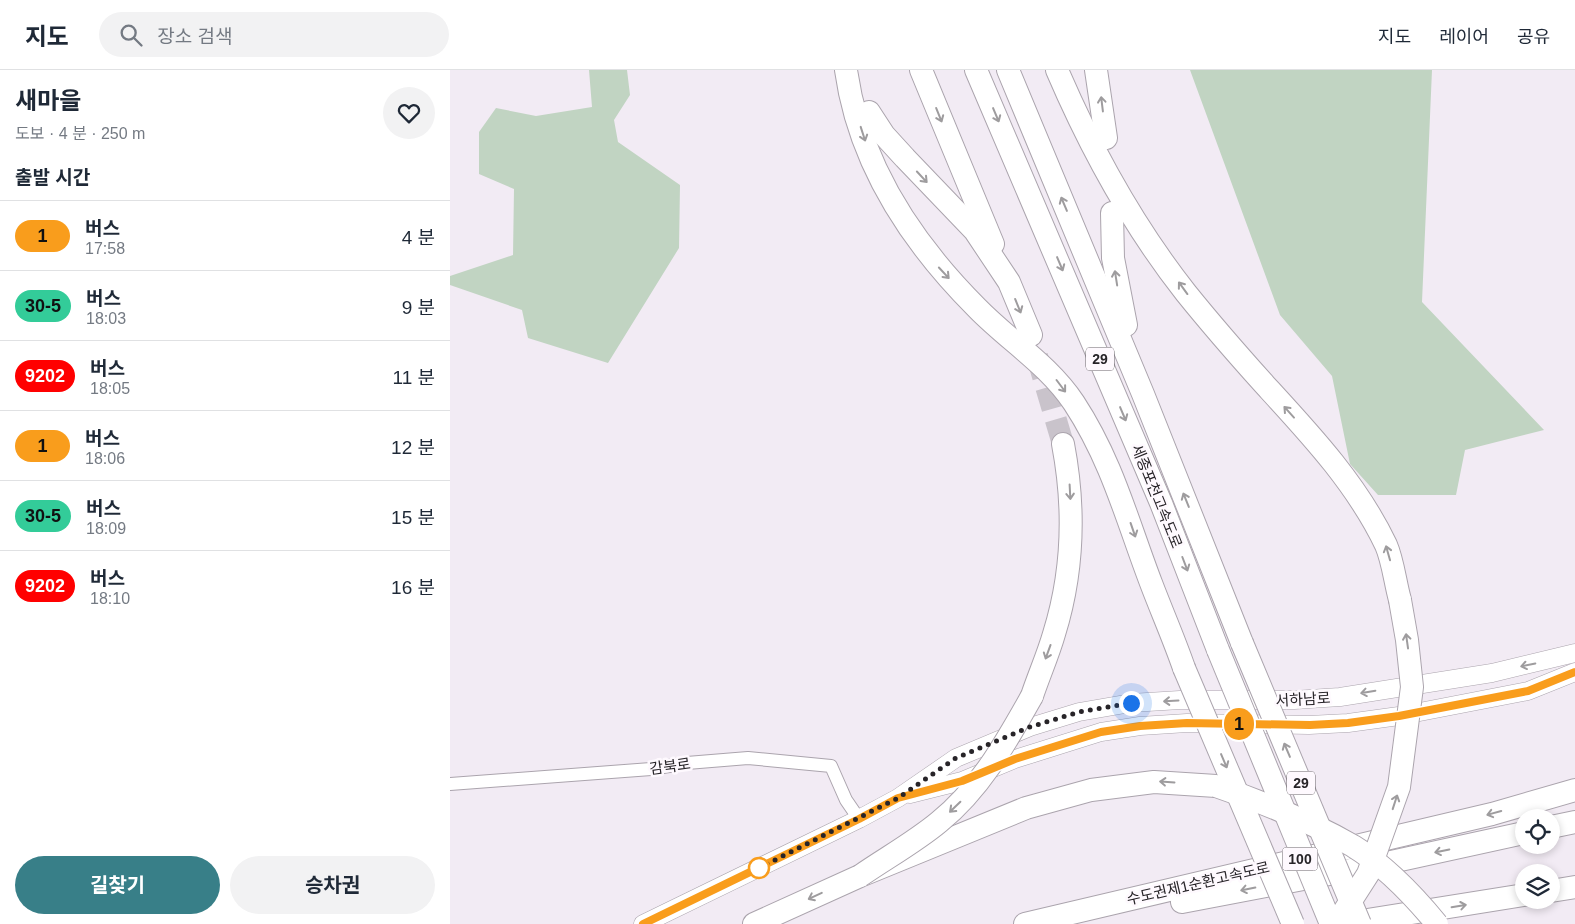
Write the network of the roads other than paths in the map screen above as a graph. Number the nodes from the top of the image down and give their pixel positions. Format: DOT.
graph roads {
  1 [pos="846,70"];
  2 [pos="921,70"];
  3 [pos="976,70"];
  4 [pos="1008,70"];
  5 [pos="1057,70"];
  6 [pos="1062,70"];
  7 [pos="1096,70"];
  8 [pos="1070,99"];
  9 [pos="869,112"];
  10 [pos="1106,138"];
  11 [pos="1112,213"];
  12 [pos="1009,282"];
  13 [pos="1031,336"];
  14 [pos="1143,394"];
  15 [pos="1063,444"];
  16 [pos="1575,653"];
  17 [pos="1575,672"];
  18 [pos="450,784"];
  19 [pos="1575,790"];
  20 [pos="898,798"];
  21 [pos="859,819"];
  22 [pos="1575,822"];
  23 [pos="1560,825"];
  24 [pos="1515,835"];
  25 [pos="860,876"];
  26 [pos="1575,887"];
  27 [pos="1560,890"];
  28 [pos="1515,896"];
  29 [pos="643,924"];
  30 [pos="754,924"];
  31 [pos="1025,924"];
  32 [pos="1063,924"];
  33 [pos="1293,924"];
  34 [pos="1331,924"];
  35 [pos="1336,924"];
  36 [pos="1342,924"];
  37 [pos="1360,924"];
  38 [pos="1438,924"];
  1 -- 33 [label="highway, one-way, bridge"];
  2 -- 12 [label="highway, one-way"];
  3 -- 34 [label="highway, 세종포천고속도로 / 29, one-way, bridge"];
  14 -- 4 [label="highway, 세종포천고속도로 / 29, one-way"];
  5 -- 8 [label="highway"];
  6 -- 8 [label="highway"];
  10 -- 7 [label="highway, one-way"];
  35 -- 8 [label="highway, one-way, bridge"];
  9 -- 12 [label="highway, one-way"];
  14 -- 11 [label="highway, one-way"];
  12 -- 13 [label="highway, one-way"];
  37 -- 14 [label="highway, 세종포천고속도로 / 29, one-way, bridge"];
  15 -- 25 [label="highway, one-way, bridge"];
  16 -- 20 [label="main road, 서하남로, one-way"];
  17 -- 20 [label="main road, 서하남로"];
  18 -- 21 [label="street, 감북로"];
  19 -- 31 [label="highway, 수도권제1순환고속도로 / 100, one-way"];
  20 -- 21 [label="main road, 서하남로"];
  21 -- 29 [label="main road, 서하남로"];
  22 -- 23 [label="highway"];
  24 -- 32 [label="highway, 수도권제1순환고속도로 / 100, one-way"];
  25 -- 30 [label="highway, one-way"];
  38 -- 25 [label="highway, one-way, bridge"];
  26 -- 27 [label="highway"];
  36 -- 28 [label="highway, one-way"];
}
